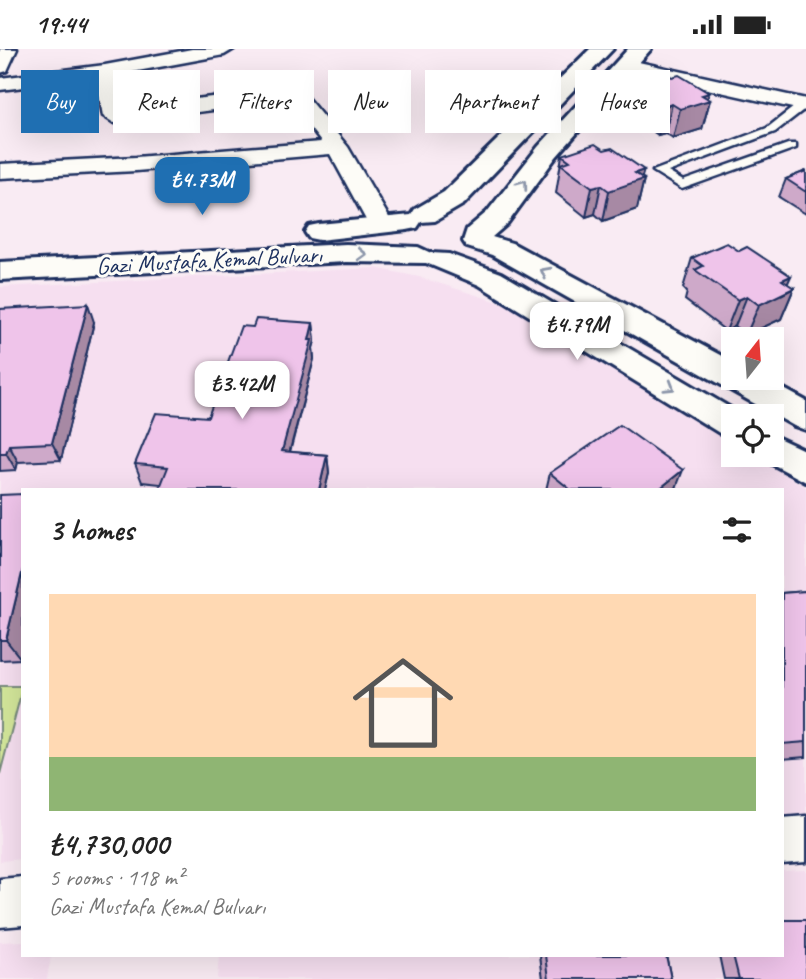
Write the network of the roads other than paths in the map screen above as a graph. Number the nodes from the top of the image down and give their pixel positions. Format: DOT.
graph roads {
  1 [pos="7,49"];
  2 [pos="223,49"];
  3 [pos="602,49"];
  4 [pos="633,57"];
  5 [pos="0,67"];
  6 [pos="105,71"];
  7 [pos="0,84"];
  8 [pos="805,103"];
  9 [pos="771,130"];
  10 [pos="792,146"];
  11 [pos="337,148"];
  12 [pos="806,155"];
  13 [pos="0,171"];
  14 [pos="404,221"];
  15 [pos="477,238"];
  16 [pos="0,252"];
  17 [pos="428,258"];
  18 [pos="0,271"];
  19 [pos="721,369"];
  20 [pos="758,390"];
  21 [pos="806,417"];
  22 [pos="721,418"];
  23 [pos="784,455"];
  24 [pos="806,468"];
  25 [pos="806,839"];
  26 [pos="784,841"];
  27 [pos="21,901"];
  28 [pos="0,903"];
  1 -- 5 [label="street"];
  2 -- 6 [label="street"];
  3 -- 14 [label="main road, Gazi Mustafa Kemal Bulvarı"];
  4 -- 8 [label="street"];
  15 -- 4 [label="main road, one-way"];
  6 -- 7 [label="street"];
  6 -- 11 [label="street"];
  8 -- 9 [label="lane"];
  9 -- 10 [label="lane"];
  9 -- 10 [label="lane"];
  10 -- 12 [label="lane"];
  11 -- 13 [label="street"];
  11 -- 14 [label="street"];
  14 -- 15 [label="main road"];
  14 -- 16 [label="main road, Gazi Mustafa Kemal Bulvarı"];
  14 -- 17 [label="main road"];
  15 -- 17 [label="main road"];
  19 -- 15 [label="main road, one-way"];
  18 -- 17 [label="main road, Gazi Mustafa Kemal Bulvarı, one-way"];
  17 -- 22 [label="main road, one-way"];
  20 -- 21 [label="main road"];
  23 -- 24 [label="main road"];
  25 -- 26 [label="street"];
  27 -- 28 [label="street"];
}
